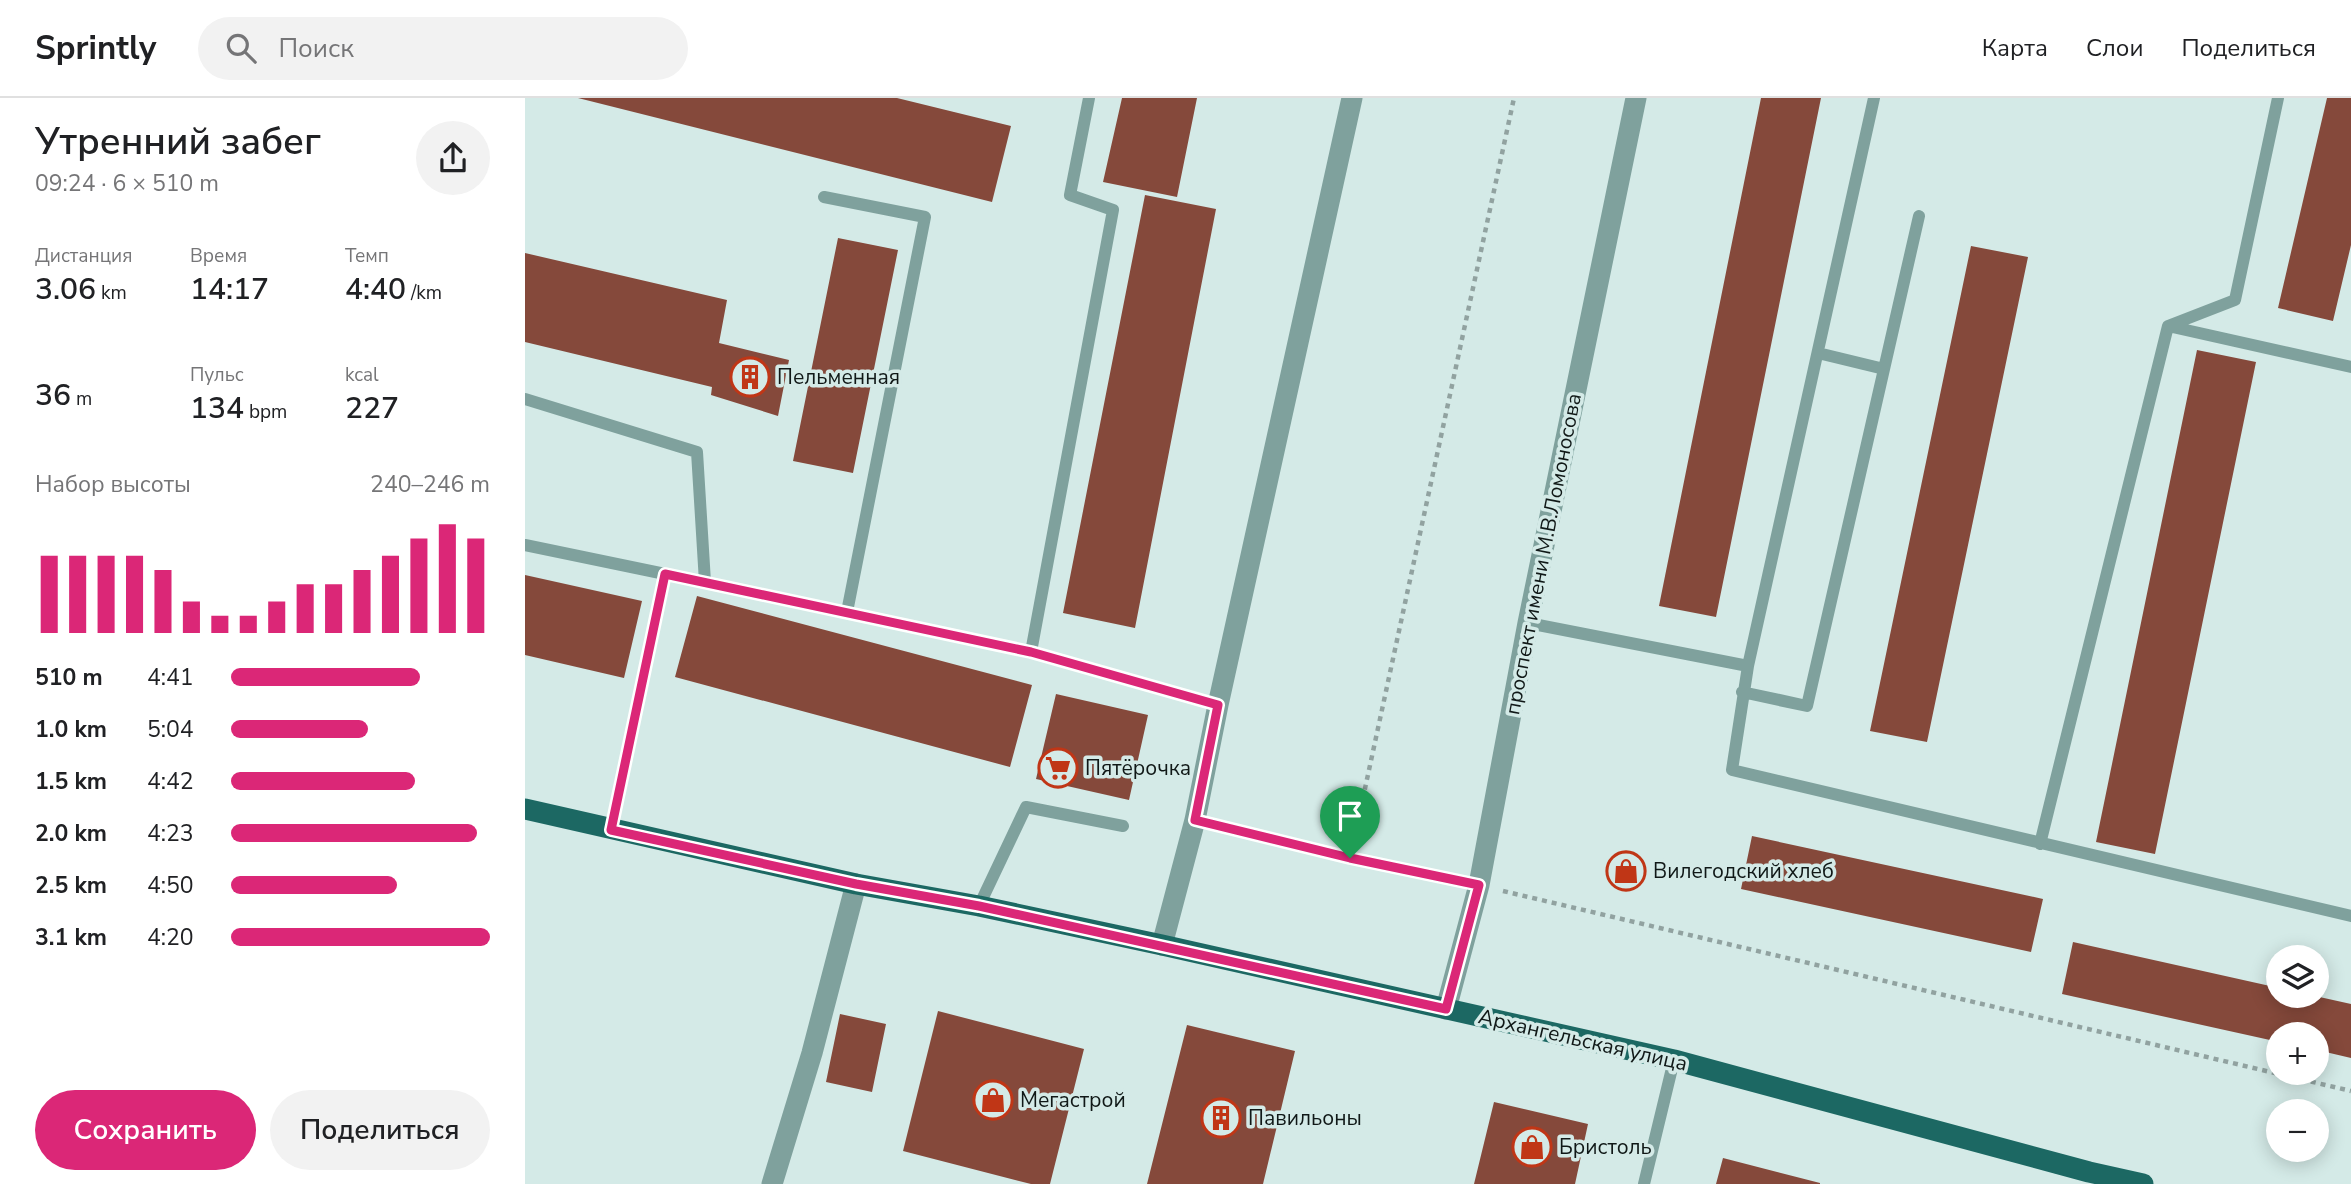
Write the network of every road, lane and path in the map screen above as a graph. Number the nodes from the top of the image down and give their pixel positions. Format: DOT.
graph roads {
  1 [pos="1089,98"];
  2 [pos="1352,98"];
  3 [pos="1514,98"];
  4 [pos="1636,98"];
  5 [pos="1874,98"];
  6 [pos="2279,98"];
  7 [pos="824,197"];
  8 [pos="1919,216"];
  9 [pos="2168,326"];
  10 [pos="1818,354"];
  11 [pos="2351,367"];
  12 [pos="1884,369"];
  13 [pos="525,399"];
  14 [pos="525,545"];
  15 [pos="665,574"];
  16 [pos="705,582"];
  17 [pos="846,612"];
  18 [pos="1528,623"];
  19 [pos="1031,652"];
  20 [pos="1748,666"];
  21 [pos="1742,692"];
  22 [pos="1218,705"];
  23 [pos="525,809"];
  24 [pos="1195,820"];
  25 [pos="1123,827"];
  26 [pos="611,830"];
  27 [pos="2041,844"];
  28 [pos="1350,858"];
  29 [pos="856,884"];
  30 [pos="1479,885"];
  31 [pos="979,906"];
  32 [pos="2351,916"];
  33 [pos="1162,945"];
  34 [pos="1446,1009"];
  35 [pos="1674,1060"];
  36 [pos="2351,1091"];
  37 [pos="2088,1178"];
  38 [pos="772,1184"];
  39 [pos="1644,1184"];
  40 [pos="2143,1184"];
  1 -- 19 [label="lane"];
  2 -- 22 [label="street"];
  3 -- 28 [label="path"];
  4 -- 18 [label="street, проспект имени М.В.Ломоносова"];
  5 -- 10 [label="lane"];
  6 -- 9 [label="lane"];
  7 -- 17 [label="lane"];
  8 -- 12 [label="lane"];
  9 -- 11 [label="lane"];
  9 -- 27 [label="lane"];
  10 -- 12 [label="lane"];
  10 -- 20 [label="lane"];
  12 -- 21 [label="lane"];
  13 -- 16 [label="lane"];
  14 -- 15 [label="lane"];
  15 -- 16 [label="lane"];
  15 -- 26 [label="lane"];
  16 -- 17 [label="lane"];
  17 -- 19 [label="lane"];
  18 -- 20 [label="lane"];
  18 -- 30 [label="street, проспект имени М.В.Ломоносова"];
  19 -- 22 [label="lane"];
  20 -- 21 [label="lane"];
  21 -- 27 [label="lane"];
  22 -- 24 [label="street"];
  23 -- 26 [label="main road, Архангельская улица"];
  24 -- 28 [label="path"];
  24 -- 33 [label="street"];
  25 -- 31 [label="lane"];
  26 -- 29 [label="main road, Архангельская улица"];
  27 -- 32 [label="lane"];
  28 -- 30 [label="path"];
  29 -- 31 [label="main road, Архангельская улица"];
  29 -- 38 [label="street"];
  30 -- 34 [label="street, проспект имени М.В.Ломоносова"];
  30 -- 36 [label="path"];
  31 -- 33 [label="main road, Архангельская улица"];
  33 -- 34 [label="main road, Архангельская улица"];
  34 -- 35 [label="main road, Архангельская улица"];
  35 -- 37 [label="main road, Архангельская улица"];
  35 -- 39 [label="lane"];
  37 -- 40 [label="main road, Архангельская улица"];
}
